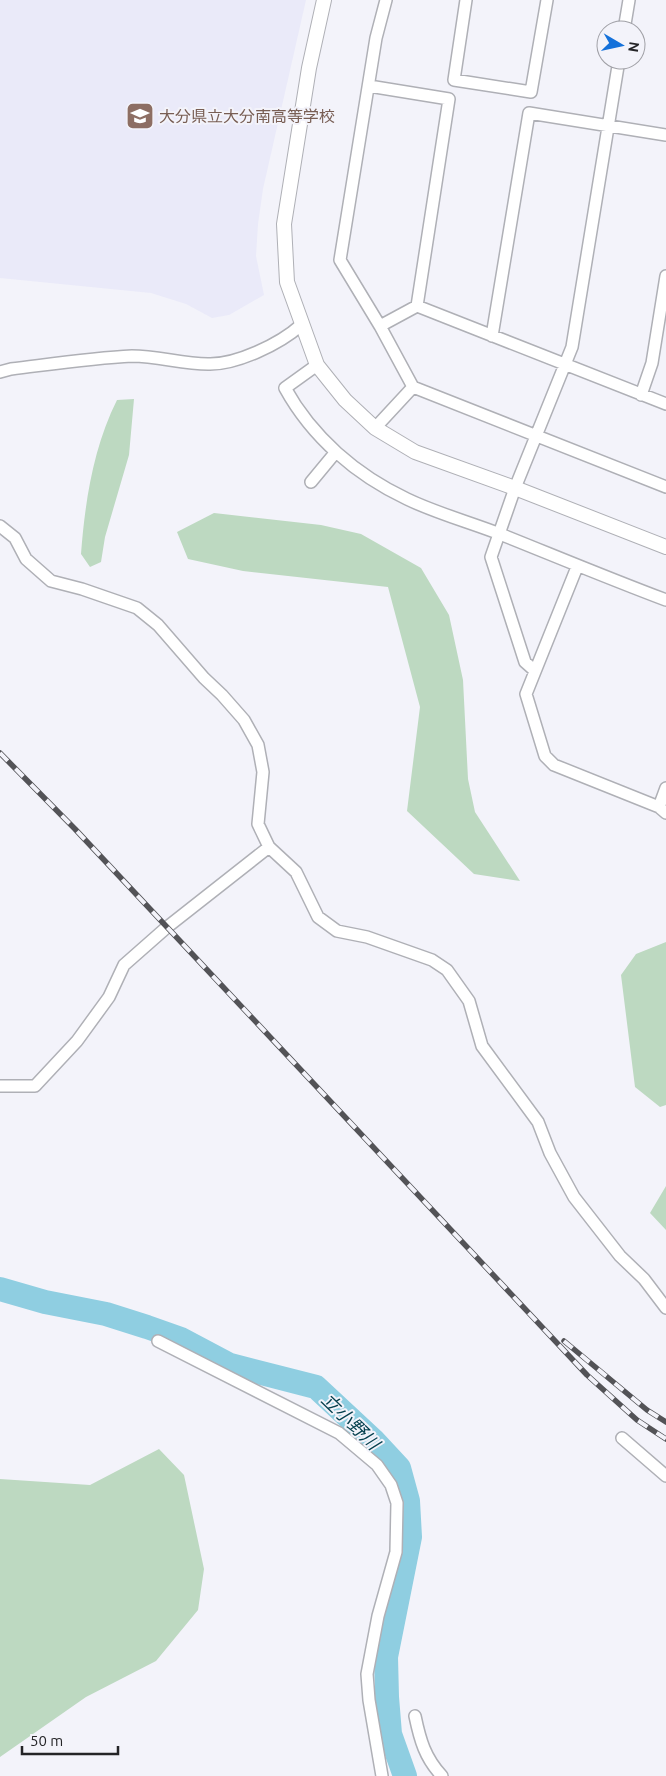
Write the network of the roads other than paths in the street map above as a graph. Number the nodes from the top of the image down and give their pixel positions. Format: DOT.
graph roads {
  1 [pos="324,0"];
  2 [pos="386,0"];
  3 [pos="466,0"];
  4 [pos="547,0"];
  5 [pos="629,0"];
  6 [pos="626,20"];
  7 [pos="617,70"];
  8 [pos="369,86"];
  9 [pos="609,126"];
  10 [pos="666,135"];
  11 [pos="666,276"];
  12 [pos="416,306"];
  13 [pos="301,325"];
  14 [pos="380,326"];
  15 [pos="492,336"];
  16 [pos="316,365"];
  17 [pos="566,366"];
  18 [pos="0,372"];
  19 [pos="413,387"];
  20 [pos="641,395"];
  21 [pos="666,404"];
  22 [pos="376,428"];
  23 [pos="537,437"];
  24 [pos="335,453"];
  25 [pos="311,482"];
  26 [pos="666,487"];
  27 [pos="515,488"];
  28 [pos="0,526"];
  29 [pos="500,534"];
  30 [pos="666,547"];
  31 [pos="577,567"];
  32 [pos="666,600"];
  33 [pos="534,670"];
  34 [pos="666,788"];
  35 [pos="663,810"];
  36 [pos="269,847"];
  37 [pos="0,1086"];
  38 [pos="666,1308"];
  39 [pos="158,1341"];
  40 [pos="622,1438"];
  41 [pos="666,1476"];
  42 [pos="415,1716"];
  43 [pos="382,1776"];
  44 [pos="442,1776"];
  1 -- 13 [label="street"];
  2 -- 8 [label="street"];
  3 -- 4 [label="street"];
  5 -- 6 [label="street"];
  7 -- 9 [label="street"];
  8 -- 12 [label="street"];
  8 -- 14 [label="street"];
  9 -- 10 [label="street"];
  9 -- 15 [label="street"];
  9 -- 17 [label="street"];
  11 -- 20 [label="street"];
  12 -- 14 [label="street"];
  12 -- 15 [label="street"];
  13 -- 16 [label="street"];
  13 -- 18 [label="street"];
  14 -- 19 [label="street"];
  15 -- 17 [label="street"];
  16 -- 22 [label="street"];
  16 -- 24 [label="street"];
  17 -- 20 [label="street"];
  17 -- 23 [label="street"];
  19 -- 22 [label="street"];
  19 -- 23 [label="street"];
  20 -- 21 [label="street"];
  22 -- 27 [label="street"];
  23 -- 26 [label="street"];
  23 -- 27 [label="street"];
  24 -- 25 [label="street"];
  24 -- 29 [label="street"];
  27 -- 29 [label="street"];
  27 -- 30 [label="street"];
  28 -- 36 [label="street"];
  29 -- 31 [label="street"];
  29 -- 33 [label="street"];
  31 -- 32 [label="street"];
  31 -- 33 [label="street"];
  33 -- 35 [label="street"];
  34 -- 35 [label="street"];
  36 -- 37 [label="street"];
  36 -- 38 [label="street"];
  39 -- 43 [label="street"];
  40 -- 41 [label="street"];
  42 -- 44 [label="street"];
}
